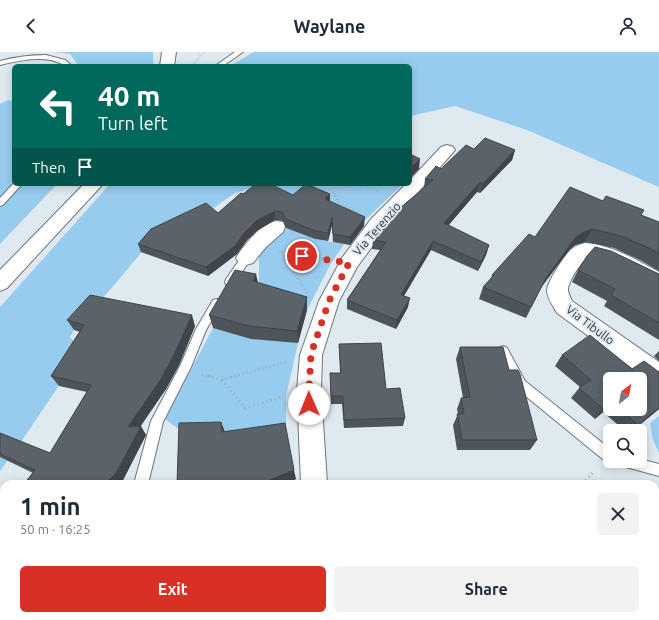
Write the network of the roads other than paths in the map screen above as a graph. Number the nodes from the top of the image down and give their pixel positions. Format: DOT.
graph roads {
  1 [pos="169,52"];
  2 [pos="240,52"];
  3 [pos="0,62"];
  4 [pos="66,64"];
  5 [pos="167,64"];
  6 [pos="221,64"];
  7 [pos="447,150"];
  8 [pos="16,186"];
  9 [pos="92,186"];
  10 [pos="0,203"];
  11 [pos="276,227"];
  12 [pos="246,258"];
  13 [pos="659,281"];
  14 [pos="0,283"];
  15 [pos="504,351"];
  16 [pos="659,375"];
  17 [pos="603,451"];
  18 [pos="647,467"];
  19 [pos="659,470"];
  20 [pos="142,480"];
  21 [pos="314,480"];
  1 -- 5 [label="street"];
  2 -- 6 [label="lane"];
  3 -- 4 [label="lane"];
  7 -- 21 [label="street, Via Terenzio"];
  8 -- 10 [label="lane"];
  9 -- 14 [label="street"];
  11 -- 12 [label="street"];
  12 -- 20 [label="lane"];
  13 -- 16 [label="street, Via Tibullo"];
  15 -- 17 [label="lane"];
  18 -- 19 [label="lane"];
}
